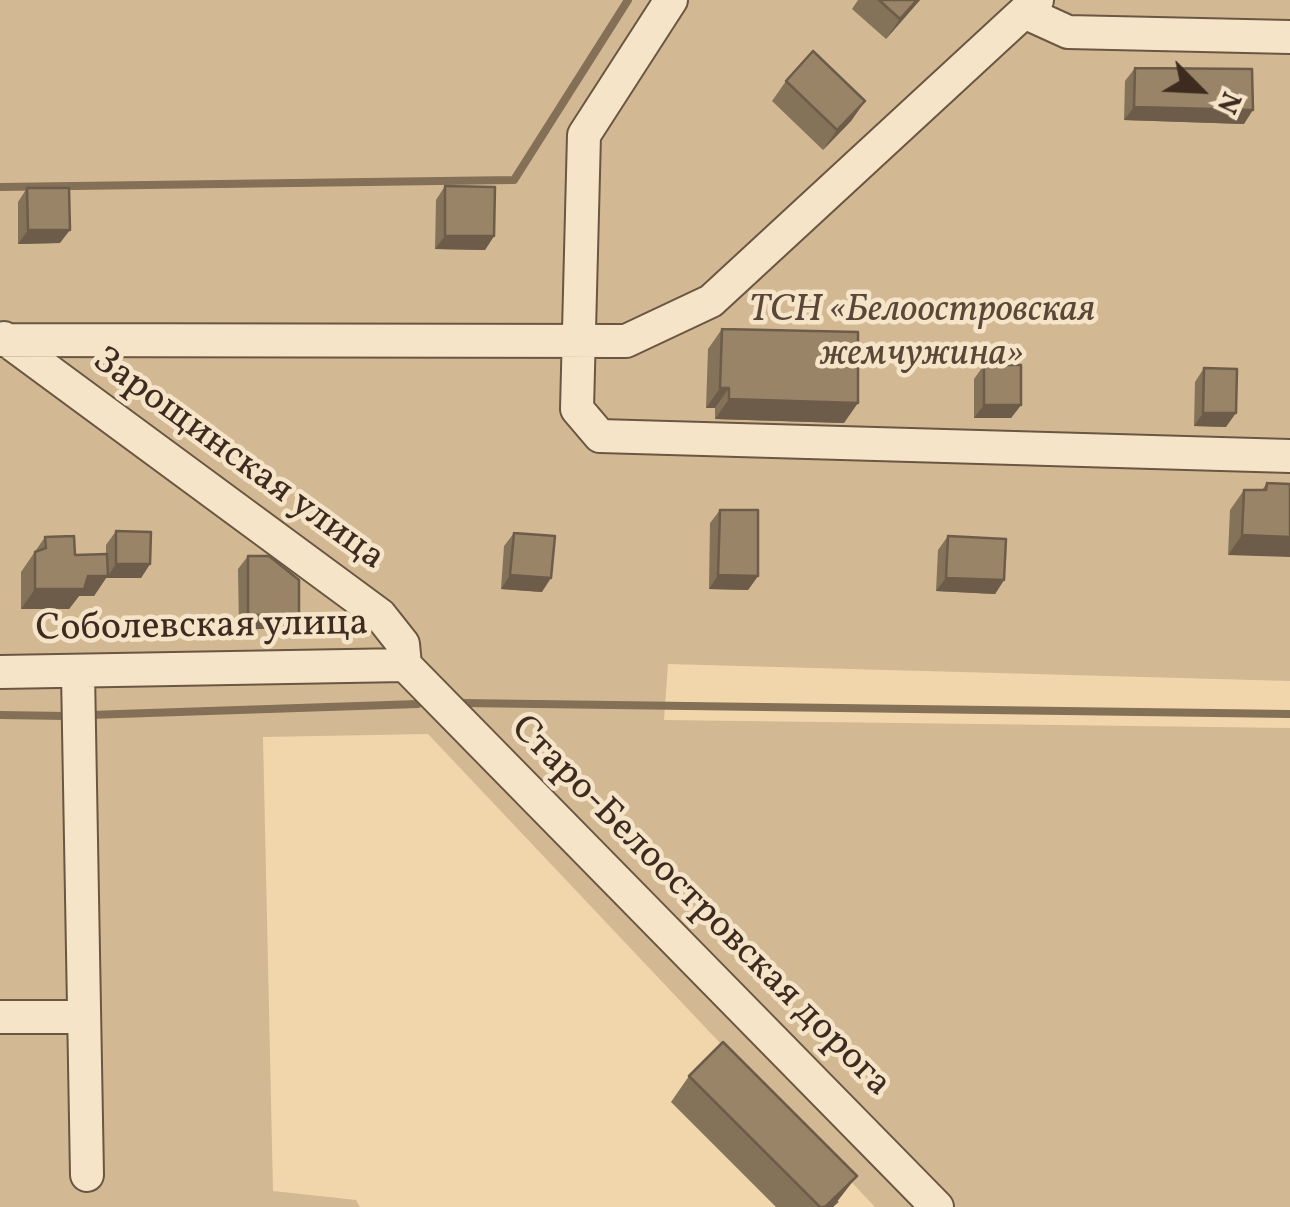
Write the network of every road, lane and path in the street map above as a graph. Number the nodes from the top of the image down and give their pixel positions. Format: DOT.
graph roads {
  1 [pos="671,0"];
  2 [pos="1030,6"];
  3 [pos="1290,37"];
  4 [pos="2,339"];
  5 [pos="577,344"];
  6 [pos="1290,456"];
  7 [pos="405,665"];
  8 [pos="0,672"];
  9 [pos="78,672"];
  10 [pos="0,1017"];
  11 [pos="84,1017"];
  12 [pos="87,1175"];
  13 [pos="938,1207"];
  1 -- 5 [label="street"];
  2 -- 3 [label="street"];
  2 -- 5 [label="street"];
  4 -- 5 [label="street"];
  4 -- 7 [label="street, Зарощинская улица"];
  5 -- 6 [label="street"];
  7 -- 9 [label="street, Соболевская улица"];
  7 -- 13 [label="street, Старо-Белоостровская дорога"];
  8 -- 9 [label="street, Соболевская улица"];
  9 -- 11 [label="street"];
  10 -- 11 [label="street"];
  11 -- 12 [label="street"];
}
